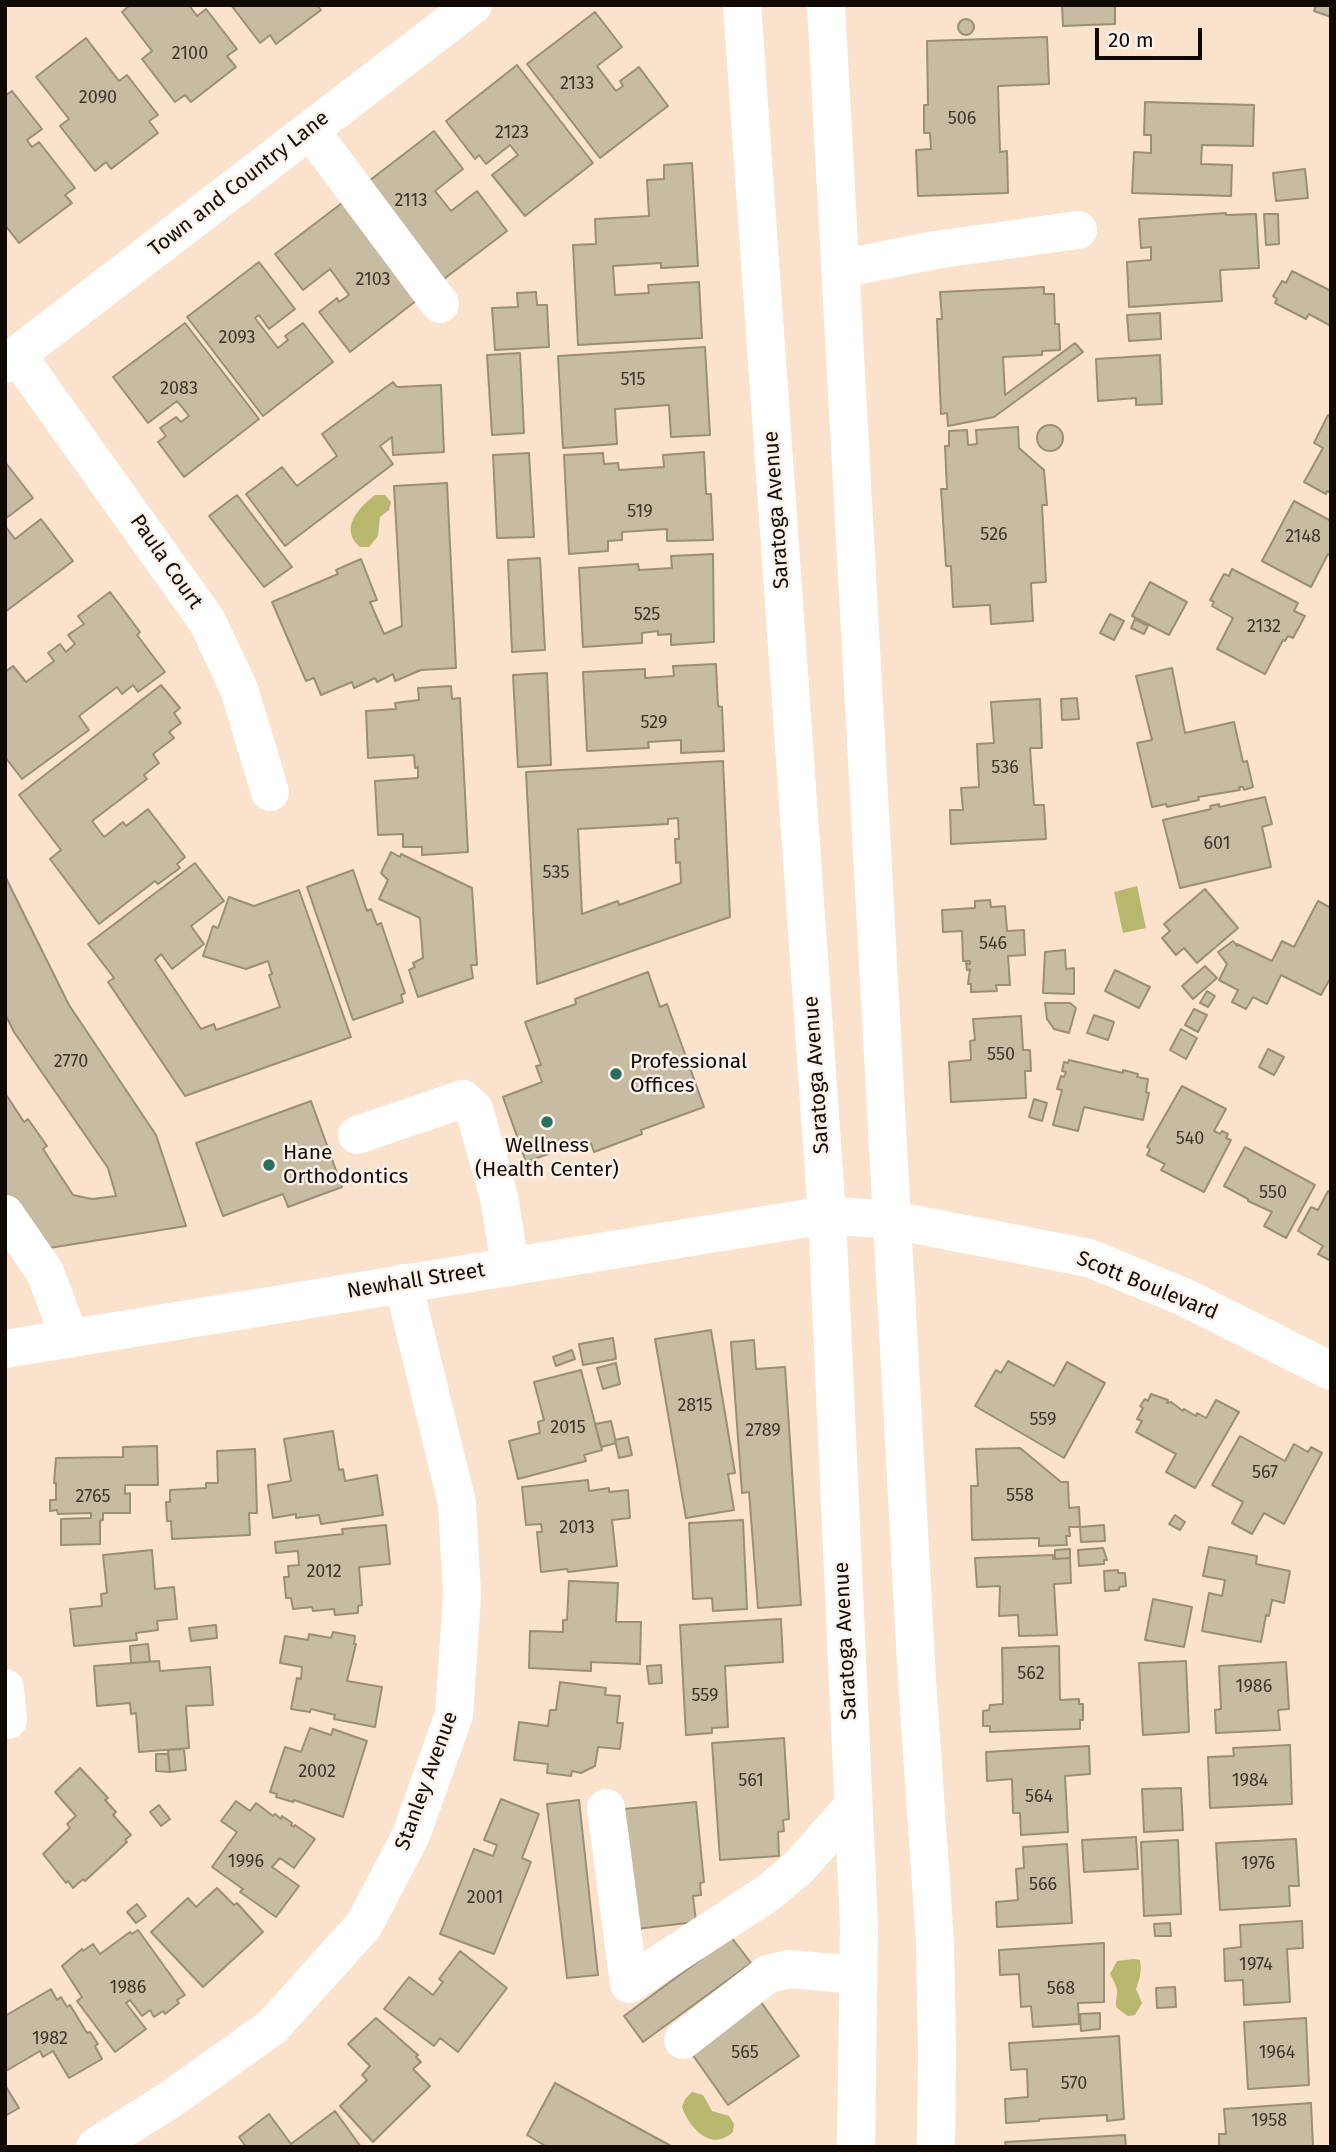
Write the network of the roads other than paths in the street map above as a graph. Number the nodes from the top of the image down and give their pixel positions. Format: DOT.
graph roads {
  1 [pos="473,5"];
  2 [pos="742,5"];
  3 [pos="826,5"];
  4 [pos="310,130"];
  5 [pos="1078,230"];
  6 [pos="840,269"];
  7 [pos="440,304"];
  8 [pos="11,359"];
  9 [pos="271,792"];
  10 [pos="357,1135"];
  11 [pos="5,1214"];
  12 [pos="827,1215"];
  13 [pos="892,1220"];
  14 [pos="510,1266"];
  15 [pos="403,1283"];
  16 [pos="70,1339"];
  17 [pos="5,1349"];
  18 [pos="1331,1371"];
  19 [pos="853,1805"];
  20 [pos="606,1808"];
  21 [pos="858,1975"];
  22 [pos="683,2040"];
  23 [pos="95,2147"];
  24 [pos="856,2147"];
  25 [pos="936,2147"];
  1 -- 4 [label="main road, Town and Country Lane"];
  2 -- 12 [label="main road, Saratoga Avenue"];
  3 -- 6 [label="main road"];
  4 -- 7 [label="main road"];
  4 -- 8 [label="main road, Town and Country Lane"];
  5 -- 6 [label="main road"];
  6 -- 13 [label="main road"];
  8 -- 9 [label="main road, Paula Court"];
  10 -- 14 [label="main road"];
  11 -- 16 [label="main road"];
  12 -- 13 [label="main road, Scott Boulevard"];
  12 -- 14 [label="main road, Newhall Street"];
  12 -- 19 [label="main road, Saratoga Avenue"];
  13 -- 18 [label="main road, Scott Boulevard"];
  13 -- 25 [label="main road"];
  14 -- 15 [label="main road, Newhall Street"];
  15 -- 16 [label="main road, Newhall Street"];
  15 -- 23 [label="main road, Stanley Avenue"];
  16 -- 17 [label="main road, Newhall Street"];
  19 -- 20 [label="main road"];
  19 -- 21 [label="main road, Saratoga Avenue"];
  21 -- 22 [label="main road"];
  21 -- 24 [label="main road, Saratoga Avenue"];
}
